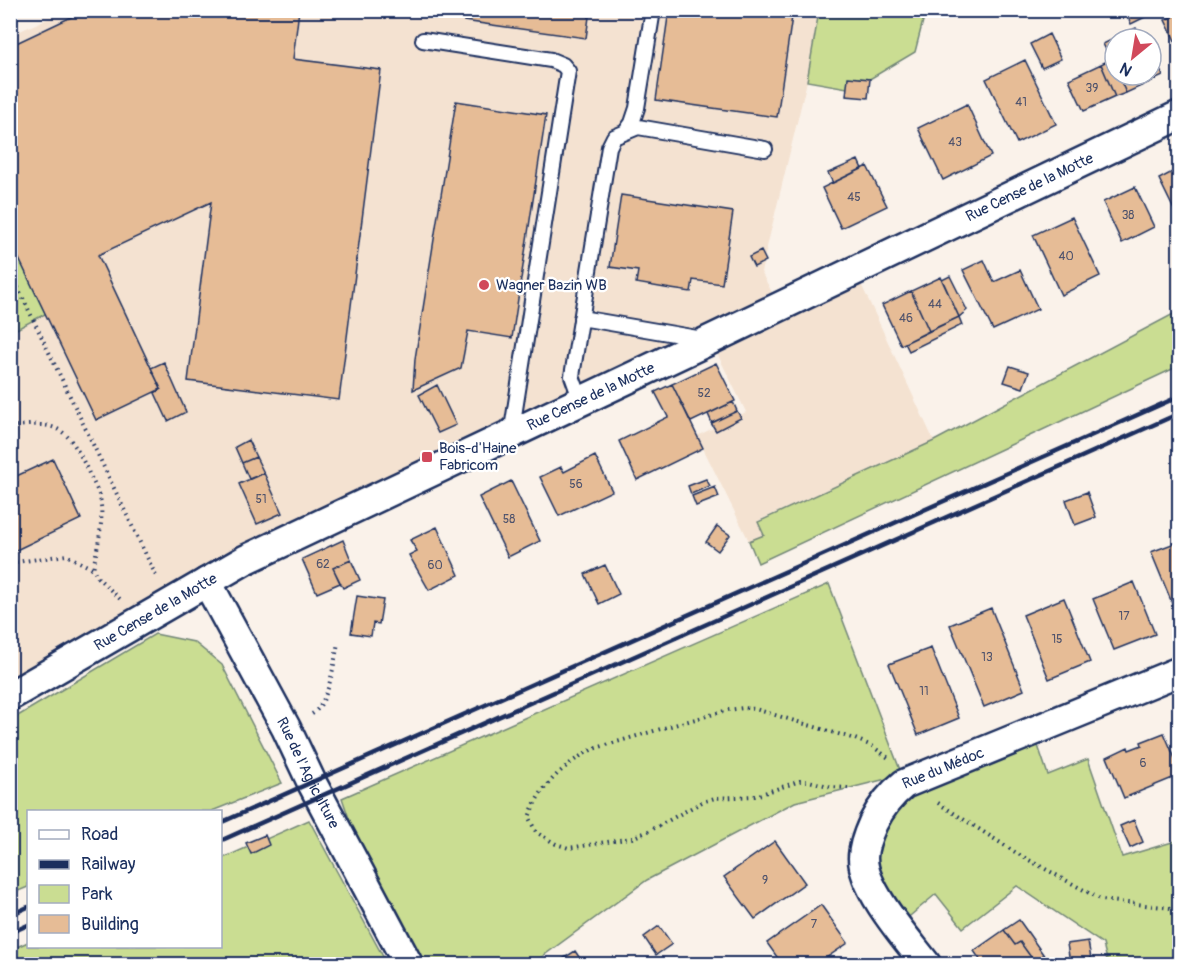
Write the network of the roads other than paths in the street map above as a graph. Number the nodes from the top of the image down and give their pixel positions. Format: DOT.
graph roads {
  1 [pos="653,10"];
  2 [pos="423,40"];
  3 [pos="1179,115"];
  4 [pos="627,130"];
  5 [pos="765,149"];
  6 [pos="581,318"];
  7 [pos="711,340"];
  8 [pos="581,401"];
  9 [pos="511,435"];
  10 [pos="207,582"];
  11 [pos="1179,671"];
  12 [pos="10,696"];
  13 [pos="408,964"];
  14 [pos="926,964"];
  1 -- 4 [label="lane"];
  2 -- 9 [label="lane"];
  3 -- 7 [label="street, Rue Cense de la Motte"];
  4 -- 5 [label="lane"];
  4 -- 6 [label="lane"];
  6 -- 7 [label="lane"];
  6 -- 8 [label="lane"];
  7 -- 8 [label="street, Rue Cense de la Motte"];
  8 -- 9 [label="street, Rue Cense de la Motte"];
  9 -- 10 [label="street, Rue Cense de la Motte"];
  10 -- 12 [label="street, Rue Cense de la Motte"];
  10 -- 13 [label="street, Rue de l'Agriculture"];
  11 -- 14 [label="street, Rue du Médoc"];
}
